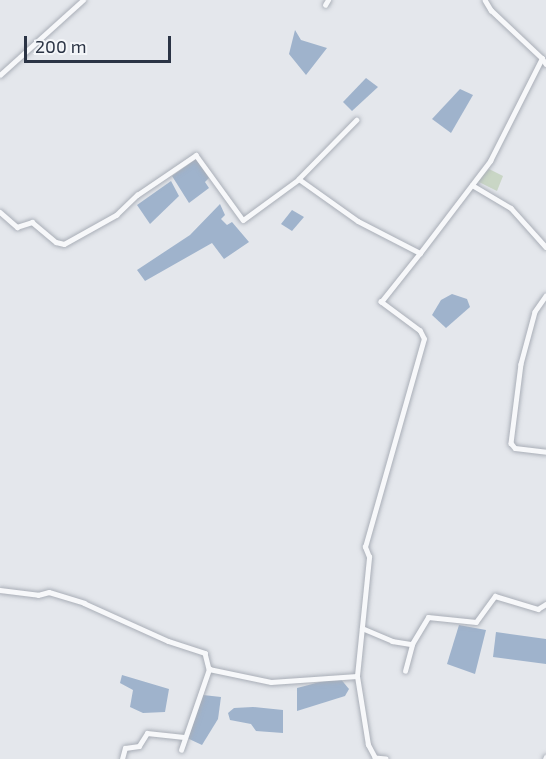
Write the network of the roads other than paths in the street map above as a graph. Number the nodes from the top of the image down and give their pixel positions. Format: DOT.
graph roads {
  1 [pos="83,0"];
  2 [pos="485,0"];
  3 [pos="542,58"];
  4 [pos="546,64"];
  5 [pos="0,75"];
  6 [pos="357,120"];
  7 [pos="298,179"];
  8 [pos="471,185"];
  9 [pos="0,212"];
  10 [pos="546,247"];
  11 [pos="420,253"];
  12 [pos="546,296"];
  13 [pos="546,452"];
  14 [pos="0,590"];
  15 [pos="546,604"];
  16 [pos="362,628"];
  17 [pos="412,644"];
  18 [pos="209,669"];
  19 [pos="405,671"];
  20 [pos="357,676"];
  21 [pos="184,737"];
  22 [pos="181,750"];
  23 [pos="375,758"];
  24 [pos="122,759"];
  25 [pos="386,759"];
  1 -- 5 [label="street"];
  2 -- 3 [label="street"];
  3 -- 4 [label="street"];
  3 -- 8 [label="street"];
  6 -- 7 [label="street"];
  7 -- 9 [label="street"];
  7 -- 11 [label="street"];
  8 -- 10 [label="street"];
  8 -- 11 [label="street"];
  11 -- 16 [label="street"];
  12 -- 13 [label="street"];
  14 -- 18 [label="street"];
  15 -- 17 [label="street"];
  16 -- 17 [label="street"];
  16 -- 20 [label="street"];
  17 -- 19 [label="street"];
  18 -- 20 [label="street"];
  18 -- 21 [label="street"];
  20 -- 23 [label="street"];
  21 -- 22 [label="street"];
  21 -- 24 [label="street"];
  23 -- 25 [label="street"];
}
